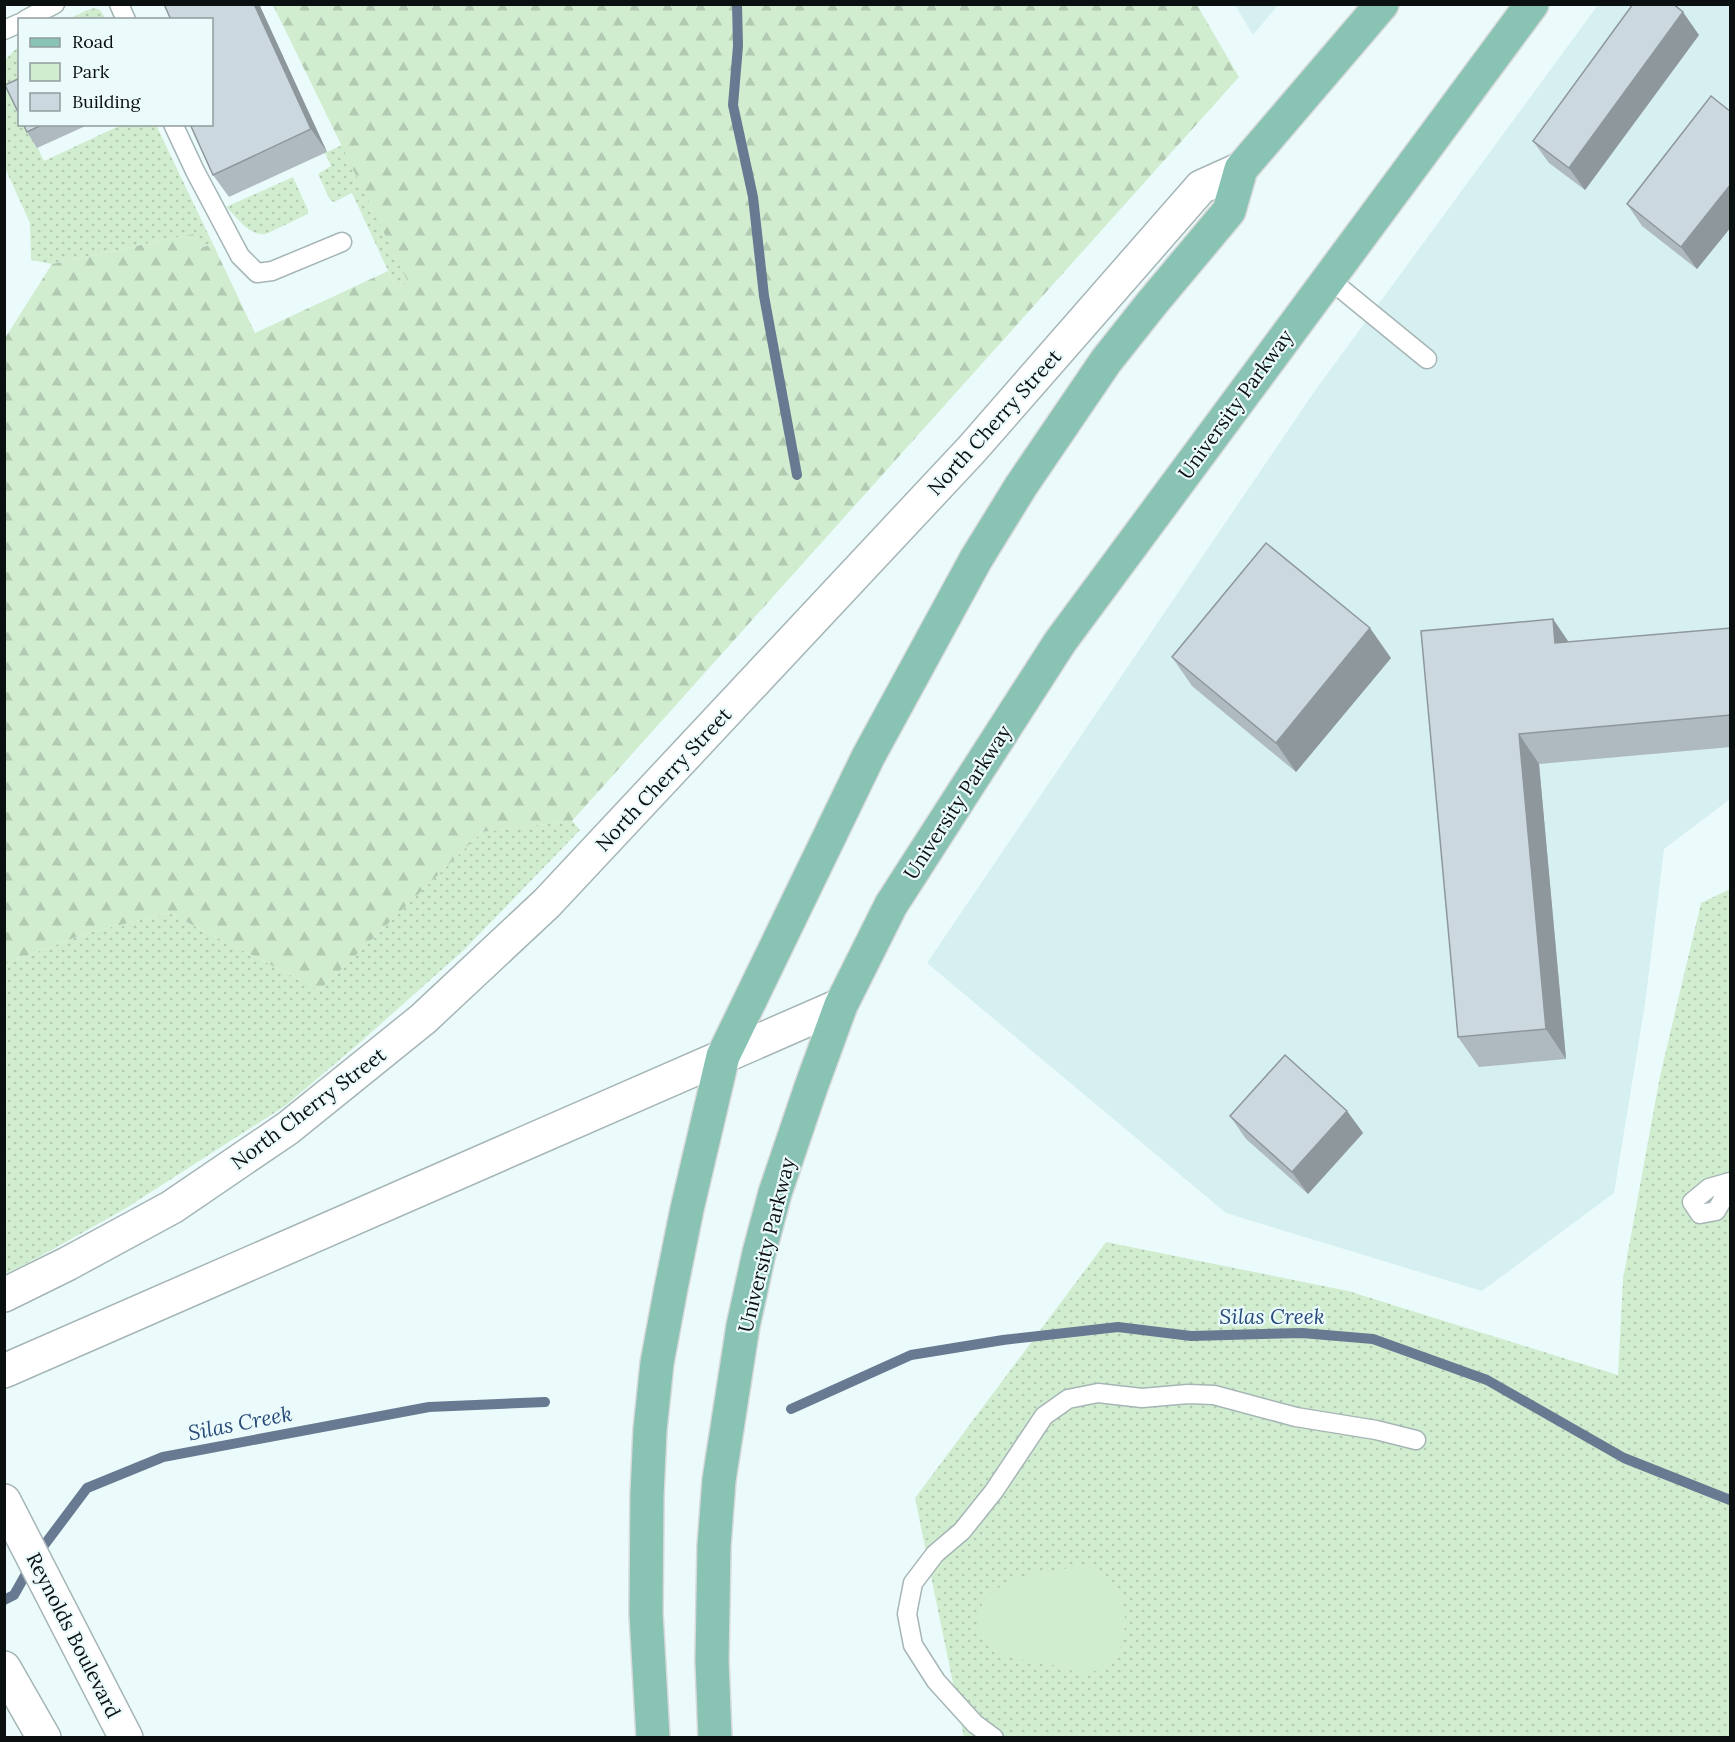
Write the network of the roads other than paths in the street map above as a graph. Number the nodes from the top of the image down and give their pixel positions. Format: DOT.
graph roads {
  1 [pos="55,4"];
  2 [pos="119,4"];
  3 [pos="1382,4"];
  4 [pos="1532,4"];
  5 [pos="30,18"];
  6 [pos="125,18"];
  7 [pos="18,23"];
  8 [pos="4,30"];
  9 [pos="174,126"];
  10 [pos="1241,169"];
  11 [pos="342,242"];
  12 [pos="1328,278"];
  13 [pos="1427,359"];
  14 [pos="841,1005"];
  15 [pos="723,1056"];
  16 [pos="4,1295"];
  17 [pos="4,1371"];
  18 [pos="1416,1440"];
  19 [pos="4,1501"];
  20 [pos="4,1668"];
  21 [pos="45,1737"];
  22 [pos="126,1737"];
  23 [pos="653,1737"];
  24 [pos="715,1737"];
  25 [pos="994,1737"];
  1 -- 5 [label="lane"];
  2 -- 6 [label="lane"];
  3 -- 10 [label="main road"];
  4 -- 12 [label="main road, University Parkway"];
  7 -- 8 [label="lane"];
  9 -- 11 [label="lane"];
  10 -- 15 [label="main road"];
  10 -- 16 [label="main road, North Cherry Street"];
  12 -- 13 [label="lane"];
  12 -- 14 [label="main road, University Parkway"];
  14 -- 15 [label="main road"];
  14 -- 24 [label="main road, University Parkway"];
  15 -- 17 [label="main road"];
  15 -- 23 [label="main road"];
  18 -- 25 [label="lane"];
  19 -- 22 [label="main road, Reynolds Boulevard"];
  20 -- 21 [label="main road"];
}
